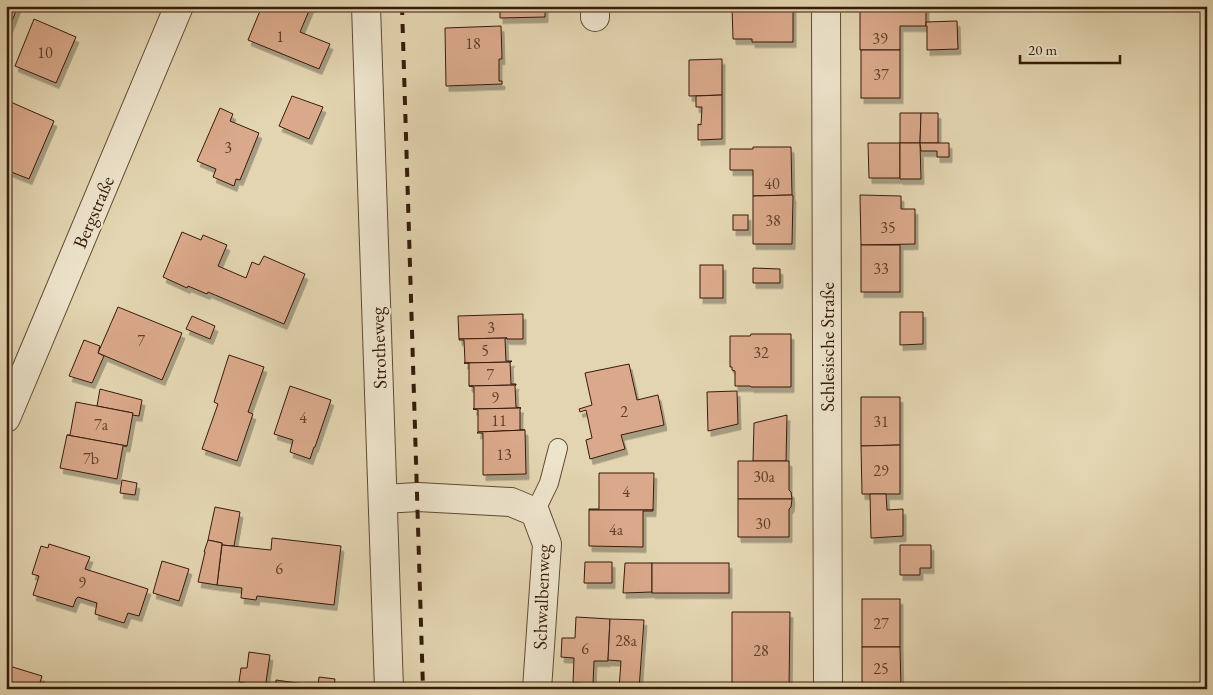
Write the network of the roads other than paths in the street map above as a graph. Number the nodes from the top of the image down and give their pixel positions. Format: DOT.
graph roads {
  1 [pos="179,6"];
  2 [pos="366,6"];
  3 [pos="826,6"];
  4 [pos="6,418"];
  5 [pos="558,448"];
  6 [pos="383,499"];
  7 [pos="535,512"];
  8 [pos="389,689"];
  9 [pos="536,689"];
  10 [pos="828,689"];
  1 -- 4 [label="street, Bergstraße"];
  2 -- 6 [label="street, Strotheweg"];
  3 -- 10 [label="street, Schlesische Straße"];
  5 -- 7 [label="lane"];
  6 -- 7 [label="street"];
  6 -- 8 [label="street, Strotheweg"];
  7 -- 9 [label="street, Schwalbenweg"];
}
